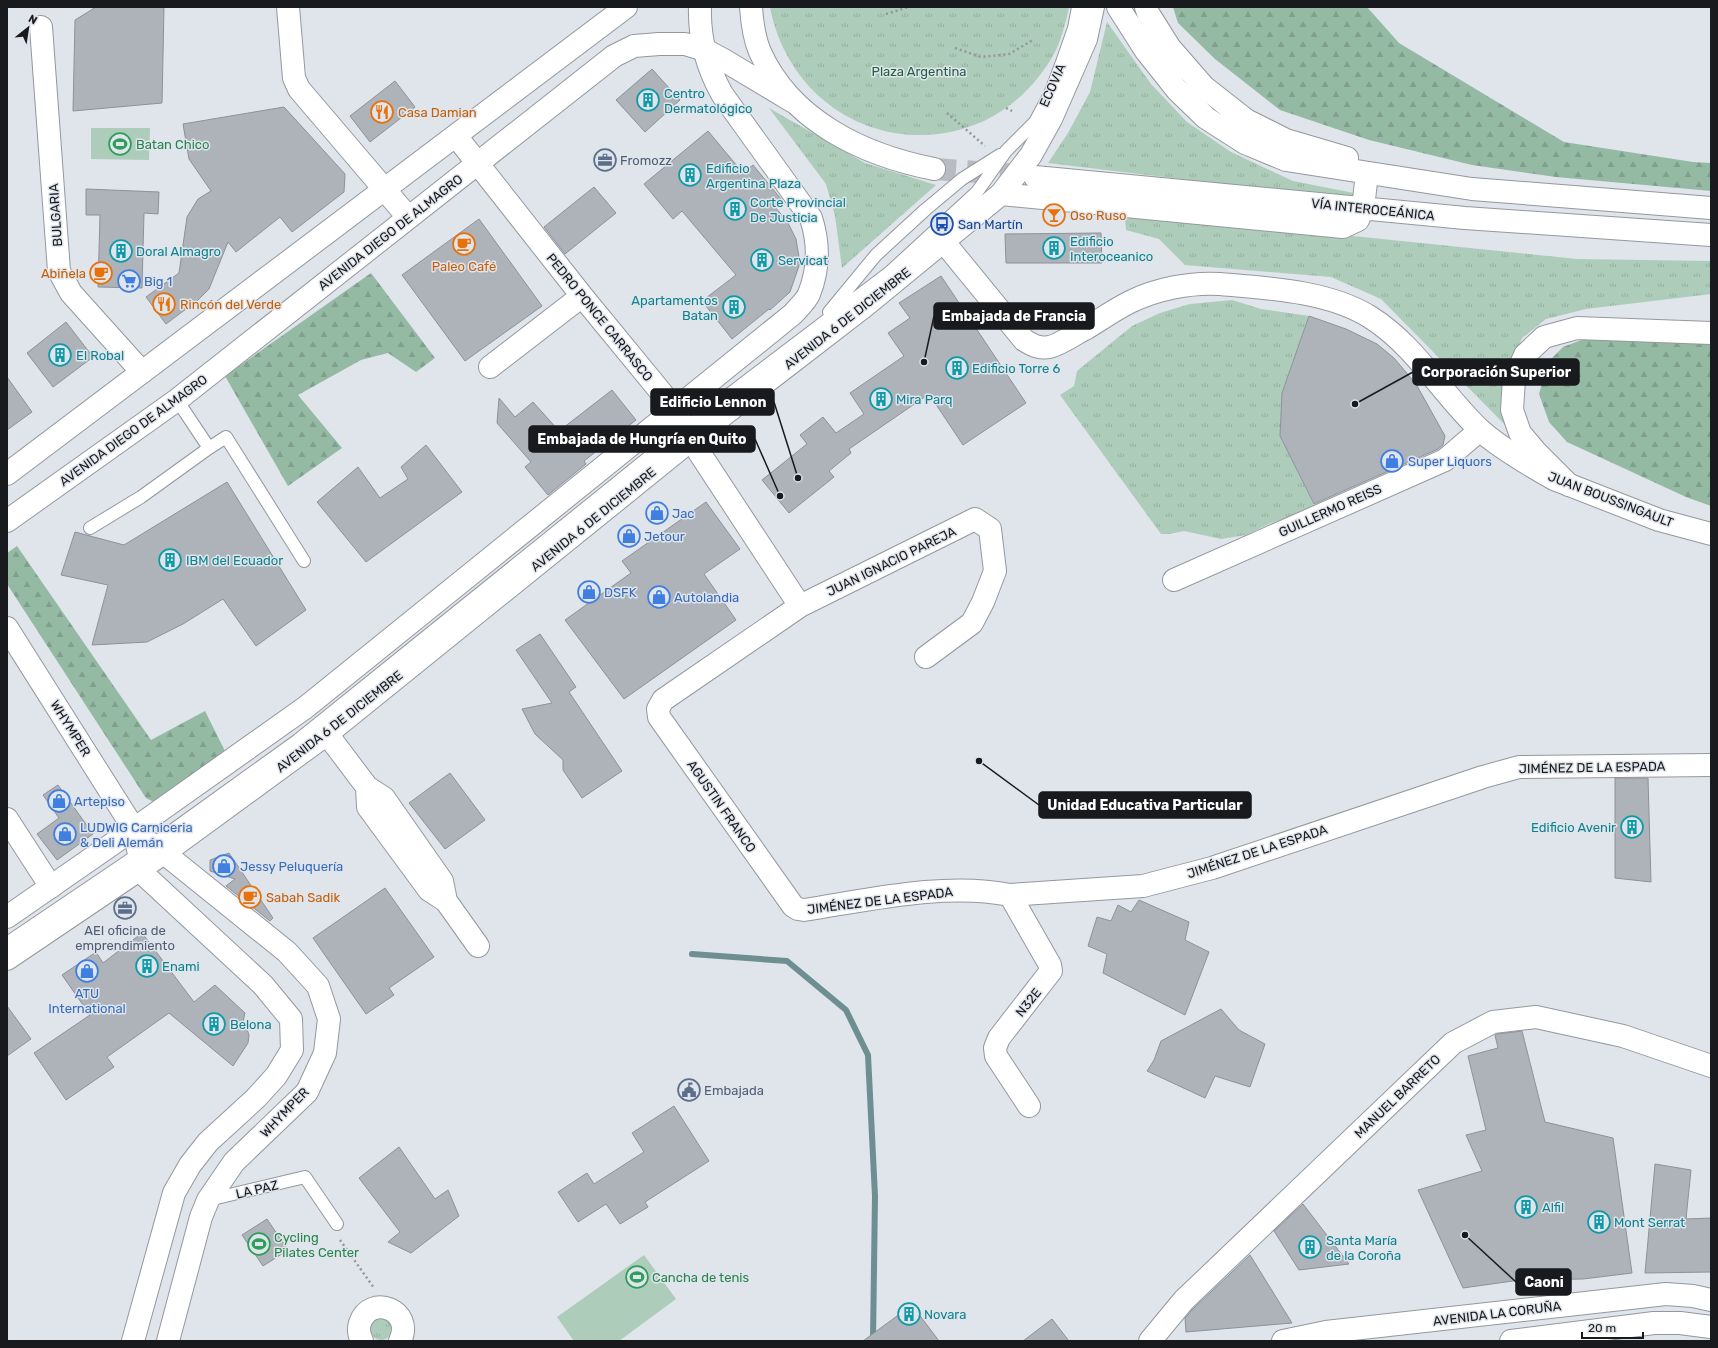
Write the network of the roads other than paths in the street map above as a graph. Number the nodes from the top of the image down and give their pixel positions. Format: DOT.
graph roads {
  1 [pos="288,7"];
  2 [pos="625,7"];
  3 [pos="700,7"];
  4 [pos="750,7"];
  5 [pos="1078,7"];
  6 [pos="1093,7"];
  7 [pos="1118,7"];
  8 [pos="1146,7"];
  9 [pos="41,27"];
  10 [pos="705,50"];
  11 [pos="792,101"];
  12 [pos="456,136"];
  13 [pos="1006,151"];
  14 [pos="478,162"];
  15 [pos="934,169"];
  16 [pos="1367,173"];
  17 [pos="1035,177"];
  18 [pos="1435,183"];
  19 [pos="384,188"];
  20 [pos="1472,189"];
  21 [pos="1001,194"];
  22 [pos="1577,197"];
  23 [pos="1363,208"];
  24 [pos="1711,208"];
  25 [pos="1429,214"];
  26 [pos="408,217"];
  27 [pos="1574,226"];
  28 [pos="1711,235"];
  29 [pos="944,241"];
  30 [pos="582,296"];
  31 [pos="816,328"];
  32 [pos="1711,333"];
  33 [pos="490,367"];
  34 [pos="142,372"];
  35 [pos="177,400"];
  36 [pos="674,408"];
  37 [pos="1480,430"];
  38 [pos="688,434"];
  39 [pos="209,448"];
  40 [pos="7,474"];
  41 [pos="1569,485"];
  42 [pos="7,521"];
  43 [pos="90,528"];
  44 [pos="1711,534"];
  45 [pos="304,562"];
  46 [pos="1174,580"];
  47 [pos="800,606"];
  48 [pos="7,628"];
  49 [pos="926,658"];
  50 [pos="662,700"];
  51 [pos="327,734"];
  52 [pos="1711,765"];
  53 [pos="7,818"];
  54 [pos="134,829"];
  55 [pos="148,855"];
  56 [pos="51,887"];
  57 [pos="1010,895"];
  58 [pos="798,909"];
  59 [pos="7,917"];
  60 [pos="7,943"];
  61 [pos="478,946"];
  62 [pos="7,959"];
  63 [pos="1711,1066"];
  64 [pos="1029,1106"];
  65 [pos="208,1200"];
  66 [pos="337,1224"];
  67 [pos="1711,1300"];
  68 [pos="1711,1327"];
  69 [pos="1329,1337"];
  70 [pos="133,1341"];
  71 [pos="168,1341"];
  72 [pos="362,1341"];
  73 [pos="400,1341"];
  74 [pos="1150,1341"];
  75 [pos="1283,1341"];
  76 [pos="1512,1341"];
  1 -- 19 [label="main road"];
  2 -- 12 [label="main road"];
  3 -- 10 [label="main road"];
  4 -- 11 [label="main road"];
  5 -- 13 [label="lane, ECOVIA"];
  6 -- 21 [label="main road, AVENIDA 6 DE DICIEMBRE"];
  7 -- 16 [label="main road"];
  8 -- 20 [label="main road"];
  9 -- 34 [label="main road, BULGARIA"];
  10 -- 11 [label="main road, AVENIDA DIEGO DE ALMAGRO"];
  10 -- 14 [label="main road, AVENIDA DIEGO DE ALMAGRO"];
  10 -- 36 [label="main road"];
  11 -- 15 [label="main road"];
  12 -- 14 [label="main road, PEDRO PONCE CARRASCO"];
  12 -- 19 [label="main road"];
  13 -- 31 [label="lane"];
  13 -- 31 [label="lane"];
  14 -- 26 [label="main road, AVENIDA DIEGO DE ALMAGRO"];
  14 -- 30 [label="main road, PEDRO PONCE CARRASCO"];
  16 -- 18 [label="main road"];
  16 -- 23 [label="main road"];
  17 -- 23 [label="main road, VÍA INTEROCEÁNICA"];
  18 -- 20 [label="main road"];
  18 -- 25 [label="main road"];
  19 -- 26 [label="main road"];
  19 -- 34 [label="main road"];
  20 -- 22 [label="main road"];
  21 -- 23 [label="main road"];
  21 -- 29 [label="main road, AVENIDA 6 DE DICIEMBRE"];
  22 -- 24 [label="main road"];
  22 -- 27 [label="main road"];
  23 -- 25 [label="main road, VÍA INTEROCEÁNICA"];
  25 -- 27 [label="main road, VÍA INTEROCEÁNICA"];
  26 -- 35 [label="main road, AVENIDA DIEGO DE ALMAGRO"];
  27 -- 28 [label="main road, VÍA INTEROCEÁNICA"];
  29 -- 37 [label="main road, JUAN BOUSSINGAULT"];
  29 -- 38 [label="main road, AVENIDA 6 DE DICIEMBRE"];
  30 -- 33 [label="main road"];
  30 -- 36 [label="main road, PEDRO PONCE CARRASCO"];
  31 -- 38 [label="lane"];
  32 -- 41 [label="main road"];
  34 -- 40 [label="main road"];
  35 -- 39 [label="lane"];
  35 -- 42 [label="main road, AVENIDA DIEGO DE ALMAGRO"];
  36 -- 38 [label="main road, PEDRO PONCE CARRASCO"];
  36 -- 54 [label="main road"];
  37 -- 41 [label="main road, JUAN BOUSSINGAULT"];
  37 -- 46 [label="main road, GUILLERMO REISS"];
  38 -- 47 [label="main road, PEDRO PONCE CARRASCO"];
  38 -- 51 [label="main road, AVENIDA 6 DE DICIEMBRE"];
  38 -- 55 [label="lane"];
  39 -- 43 [label="lane"];
  39 -- 45 [label="lane"];
  41 -- 44 [label="main road, JUAN BOUSSINGAULT"];
  47 -- 49 [label="main road, JUAN IGNACIO PAREJA"];
  47 -- 50 [label="main road, JUAN IGNACIO PAREJA"];
  48 -- 54 [label="main road, WHYMPER"];
  50 -- 58 [label="main road, AGUSTIN FRANCO"];
  51 -- 55 [label="main road, AVENIDA 6 DE DICIEMBRE"];
  51 -- 61 [label="main road"];
  52 -- 57 [label="main road, JIMÉNEZ DE LA ESPADA"];
  53 -- 56 [label="main road"];
  54 -- 55 [label="main road, WHYMPER"];
  54 -- 56 [label="main road"];
  55 -- 60 [label="lane"];
  55 -- 62 [label="main road, AVENIDA 6 DE DICIEMBRE"];
  55 -- 65 [label="main road, WHYMPER"];
  55 -- 70 [label="main road"];
  56 -- 59 [label="main road"];
  57 -- 58 [label="main road, JIMÉNEZ DE LA ESPADA"];
  57 -- 64 [label="main road, N32E"];
  63 -- 74 [label="main road, MANUEL BARRETO"];
  65 -- 66 [label="lane, LA PAZ"];
  65 -- 71 [label="main road, WHYMPER"];
  67 -- 69 [label="main road, AVENIDA LA CORUÑA"];
  68 -- 76 [label="main road"];
  69 -- 75 [label="main road, AVENIDA LA CORUÑA"];
  72 -- 73 [label="main road"];
}
